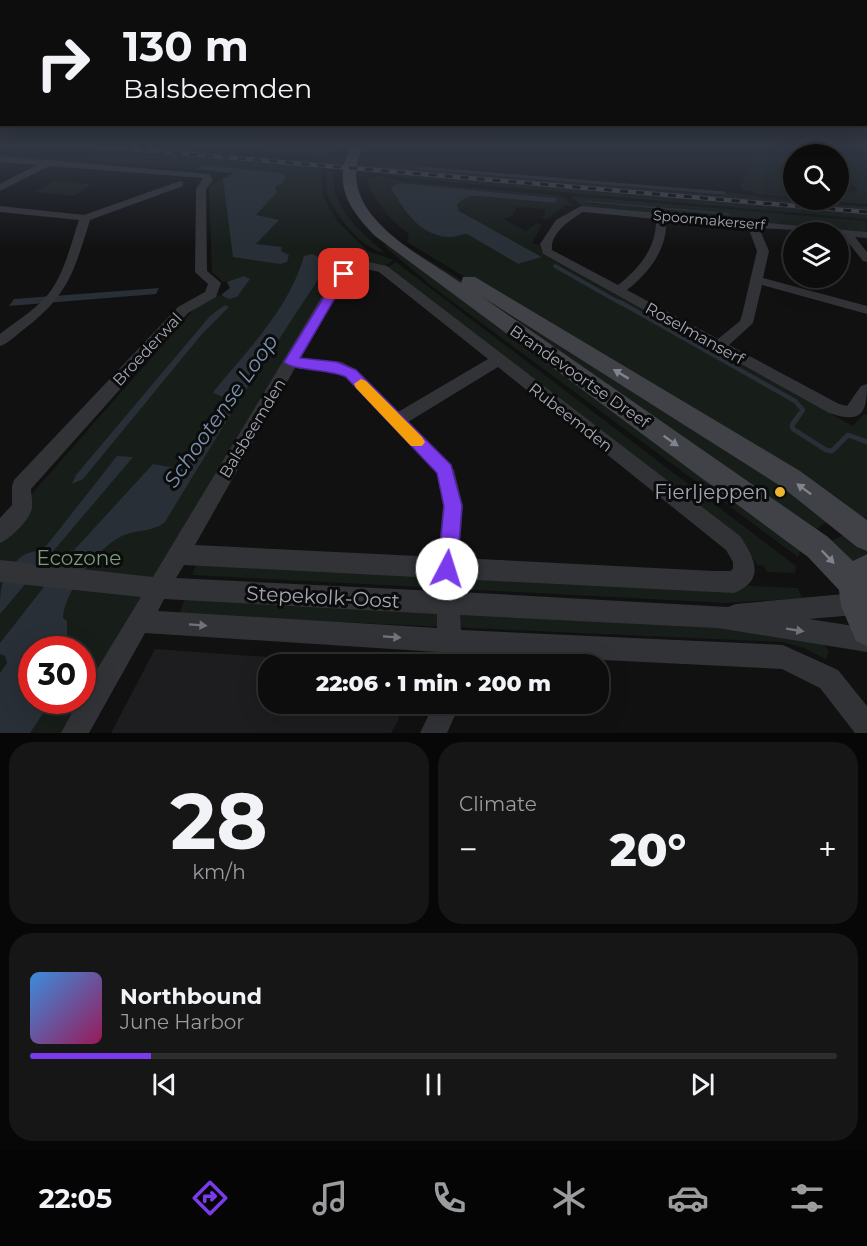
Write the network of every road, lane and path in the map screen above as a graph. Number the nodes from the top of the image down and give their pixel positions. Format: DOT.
graph roads {
  1 [pos="15,180"];
  2 [pos="208,180"];
  3 [pos="348,180"];
  4 [pos="356,180"];
  5 [pos="180,184"];
  6 [pos="0,188"];
  7 [pos="0,209"];
  8 [pos="661,216"];
  9 [pos="85,218"];
  10 [pos="752,224"];
  11 [pos="783,227"];
  12 [pos="849,234"];
  13 [pos="867,235"];
  14 [pos="849,242"];
  15 [pos="546,244"];
  16 [pos="867,260"];
  17 [pos="383,269"];
  18 [pos="756,280"];
  19 [pos="618,291"];
  20 [pos="867,310"];
  21 [pos="0,340"];
  22 [pos="719,346"];
  23 [pos="499,360"];
  24 [pos="291,362"];
  25 [pos="867,390"];
  26 [pos="396,421"];
  27 [pos="0,533"];
  28 [pos="867,537"];
  29 [pos="178,554"];
  30 [pos="447,569"];
  31 [pos="4,571"];
  32 [pos="744,574"];
  33 [pos="158,588"];
  34 [pos="861,597"];
  35 [pos="450,603"];
  36 [pos="718,617"];
  37 [pos="139,621"];
  38 [pos="867,640"];
  39 [pos="451,641"];
  40 [pos="450,654"];
  41 [pos="442,714"];
  42 [pos="867,727"];
  43 [pos="74,733"];
  44 [pos="433,733"];
  1 -- 6 [label="street"];
  2 -- 27 [label="street, Broederwal"];
  3 -- 34 [label="main road, Brandevoortse Dreef, one-way"];
  28 -- 4 [label="main road, Brandevoortse Dreef, one-way"];
  5 -- 9 [label="street"];
  7 -- 9 [label="street"];
  8 -- 10 [label="street, Spoormakerserf"];
  8 -- 15 [label="street, Spoormakerserf"];
  8 -- 19 [label="street"];
  9 -- 21 [label="street"];
  10 -- 11 [label="street, Spoormakerserf"];
  10 -- 18 [label="street"];
  12 -- 13 [label="street, Spoormakerserf"];
  14 -- 16 [label="street"];
  15 -- 19 [label="street, Roselmanserf"];
  17 -- 23 [label="street, Rubeemden"];
  17 -- 24 [label="street, Balsbeemden"];
  18 -- 20 [label="street"];
  18 -- 22 [label="street"];
  19 -- 22 [label="street, Roselmanserf"];
  22 -- 25 [label="street, Roselmanserf"];
  23 -- 26 [label="street"];
  23 -- 32 [label="street, Rubeemden"];
  24 -- 26 [label="street"];
  24 -- 29 [label="street, Balsbeemden"];
  26 -- 30 [label="street"];
  29 -- 30 [label="street, Stepekolk-Oost"];
  29 -- 33 [label="street, Balsbeemden"];
  30 -- 32 [label="street, Stepekolk-Oost"];
  30 -- 35 [label="street"];
  31 -- 33 [label="street, Stepekolk-Oost"];
  33 -- 35 [label="street, Stepekolk-Oost"];
  33 -- 37 [label="street, Balsbeemden"];
  34 -- 36 [label="street, Stepekolk-Oost"];
  35 -- 36 [label="street, Stepekolk-Oost"];
  35 -- 39 [label="street"];
  36 -- 38 [label="street, Stepekolk-Oost, one-way"];
  37 -- 39 [label="street, Stepekolk-Oost, one-way"];
  37 -- 43 [label="street, Balsbeemden"];
  39 -- 40 [label="street"];
  39 -- 42 [label="street, Stepekolk-Oost"];
  41 -- 44 [label="street"];
}
